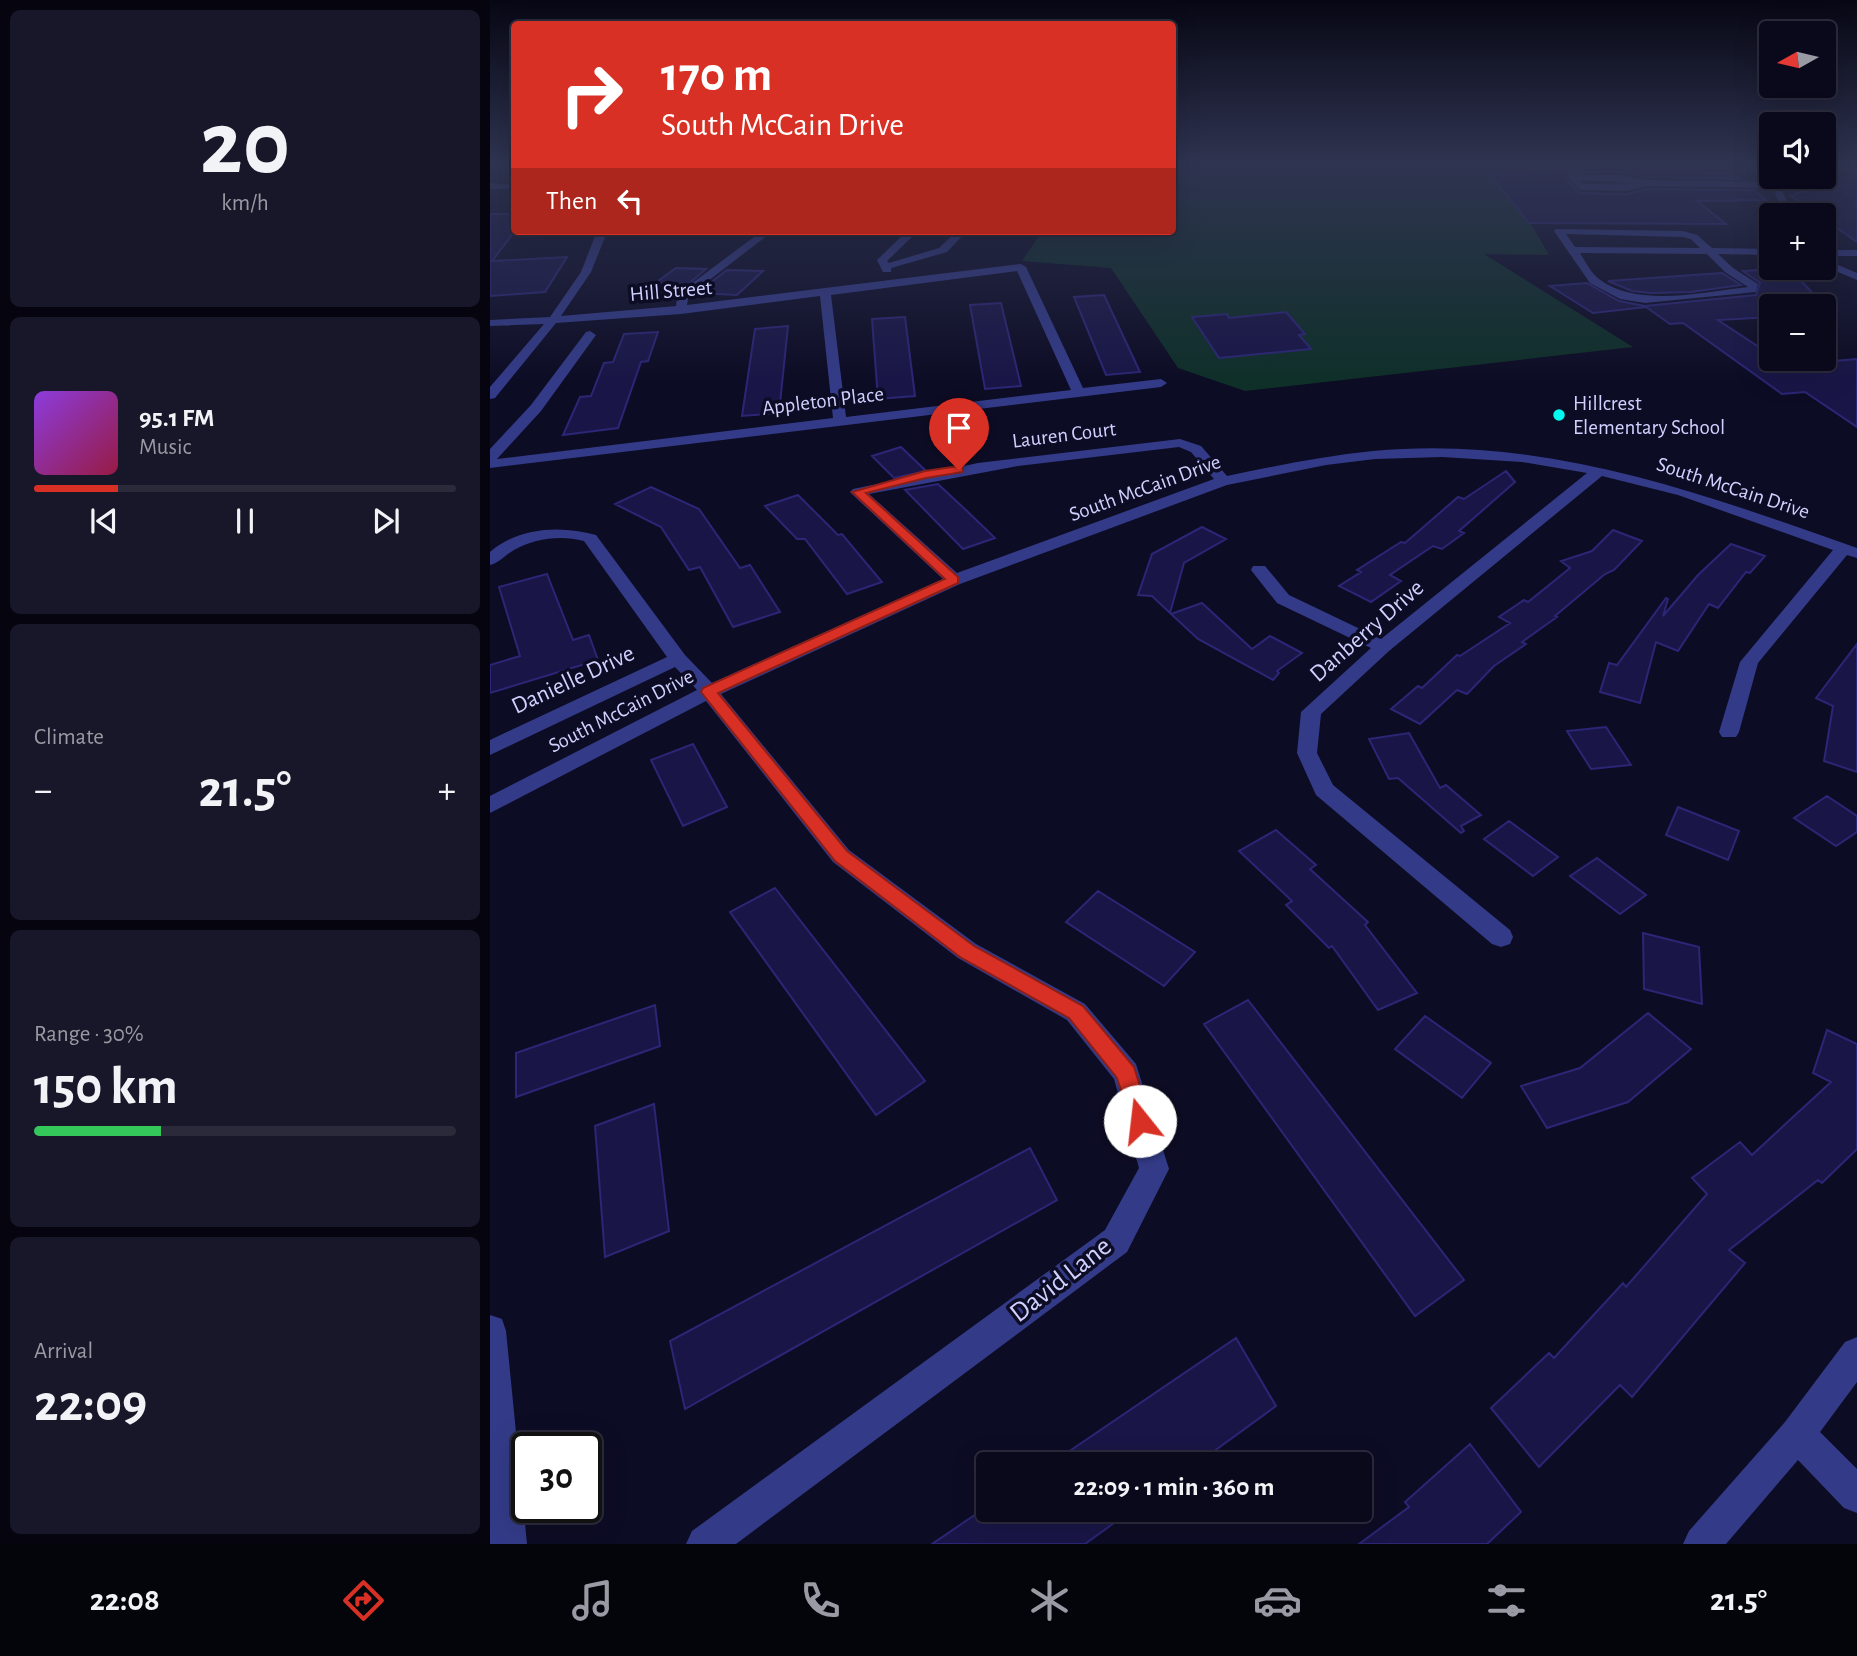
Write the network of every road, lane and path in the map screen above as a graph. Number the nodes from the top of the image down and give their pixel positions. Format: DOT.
graph roads {
  1 [pos="600,237"];
  2 [pos="760,237"];
  3 [pos="907,237"];
  4 [pos="956,237"];
  5 [pos="1563,237"];
  6 [pos="1694,237"];
  7 [pos="1571,250"];
  8 [pos="1709,251"];
  9 [pos="1759,252"];
  10 [pos="1836,253"];
  11 [pos="1857,253"];
  12 [pos="885,267"];
  13 [pos="1836,267"];
  14 [pos="1857,277"];
  15 [pos="898,282"];
  16 [pos="825,294"];
  17 [pos="681,311"];
  18 [pos="553,320"];
  19 [pos="497,323"];
  20 [pos="590,335"];
  21 [pos="490,338"];
  22 [pos="1161,383"];
  23 [pos="1079,393"];
  24 [pos="490,395"];
  25 [pos="840,420"];
  26 [pos="490,457"];
  27 [pos="490,464"];
  28 [pos="1599,471"];
  29 [pos="1223,481"];
  30 [pos="1850,551"];
  31 [pos="490,560"];
  32 [pos="1259,570"];
  33 [pos="954,580"];
  34 [pos="1382,647"];
  35 [pos="678,659"];
  36 [pos="709,692"];
  37 [pos="1729,732"];
  38 [pos="490,748"];
  39 [pos="490,805"];
  40 [pos="1501,937"];
  41 [pos="490,1331"];
  42 [pos="1857,1354"];
  43 [pos="1797,1434"];
  44 [pos="494,1435"];
  45 [pos="1857,1494"];
  46 [pos="508,1544"];
  47 [pos="705,1544"];
  48 [pos="1702,1544"];
  1 -- 18 [label="street"];
  2 -- 17 [label="street"];
  3 -- 12 [label="street"];
  4 -- 12 [label="street"];
  5 -- 7 [label="street"];
  6 -- 8 [label="street"];
  7 -- 8 [label="street"];
  7 -- 8 [label="street"];
  8 -- 9 [label="street"];
  10 -- 11 [label="street"];
  12 -- 15 [label="street"];
  13 -- 14 [label="street"];
  15 -- 16 [label="street, Hill Street"];
  15 -- 23 [label="street, Hill Street"];
  16 -- 17 [label="street, Hill Street"];
  16 -- 25 [label="street"];
  17 -- 18 [label="street, Hill Street"];
  18 -- 19 [label="street, Hill Street"];
  18 -- 24 [label="street"];
  19 -- 21 [label="street"];
  20 -- 26 [label="street"];
  22 -- 23 [label="street, Appleton Place"];
  23 -- 25 [label="street, Appleton Place"];
  25 -- 27 [label="street, Appleton Place"];
  28 -- 29 [label="street, South McCain Drive"];
  28 -- 30 [label="street, South McCain Drive"];
  28 -- 34 [label="street, Danberry Drive"];
  29 -- 33 [label="street, South McCain Drive"];
  29 -- 33 [label="street, Lauren Court"];
  30 -- 37 [label="street"];
  31 -- 35 [label="street, Danielle Drive"];
  32 -- 34 [label="street"];
  33 -- 36 [label="street, South McCain Drive"];
  34 -- 40 [label="street, Danberry Drive"];
  35 -- 36 [label="street, Danielle Drive"];
  35 -- 38 [label="street, Danielle Drive"];
  36 -- 39 [label="street, South McCain Drive"];
  36 -- 47 [label="street, David Lane"];
  41 -- 44 [label="street"];
  42 -- 43 [label="street"];
  43 -- 45 [label="street"];
  43 -- 48 [label="street"];
  44 -- 46 [label="street"];
}
